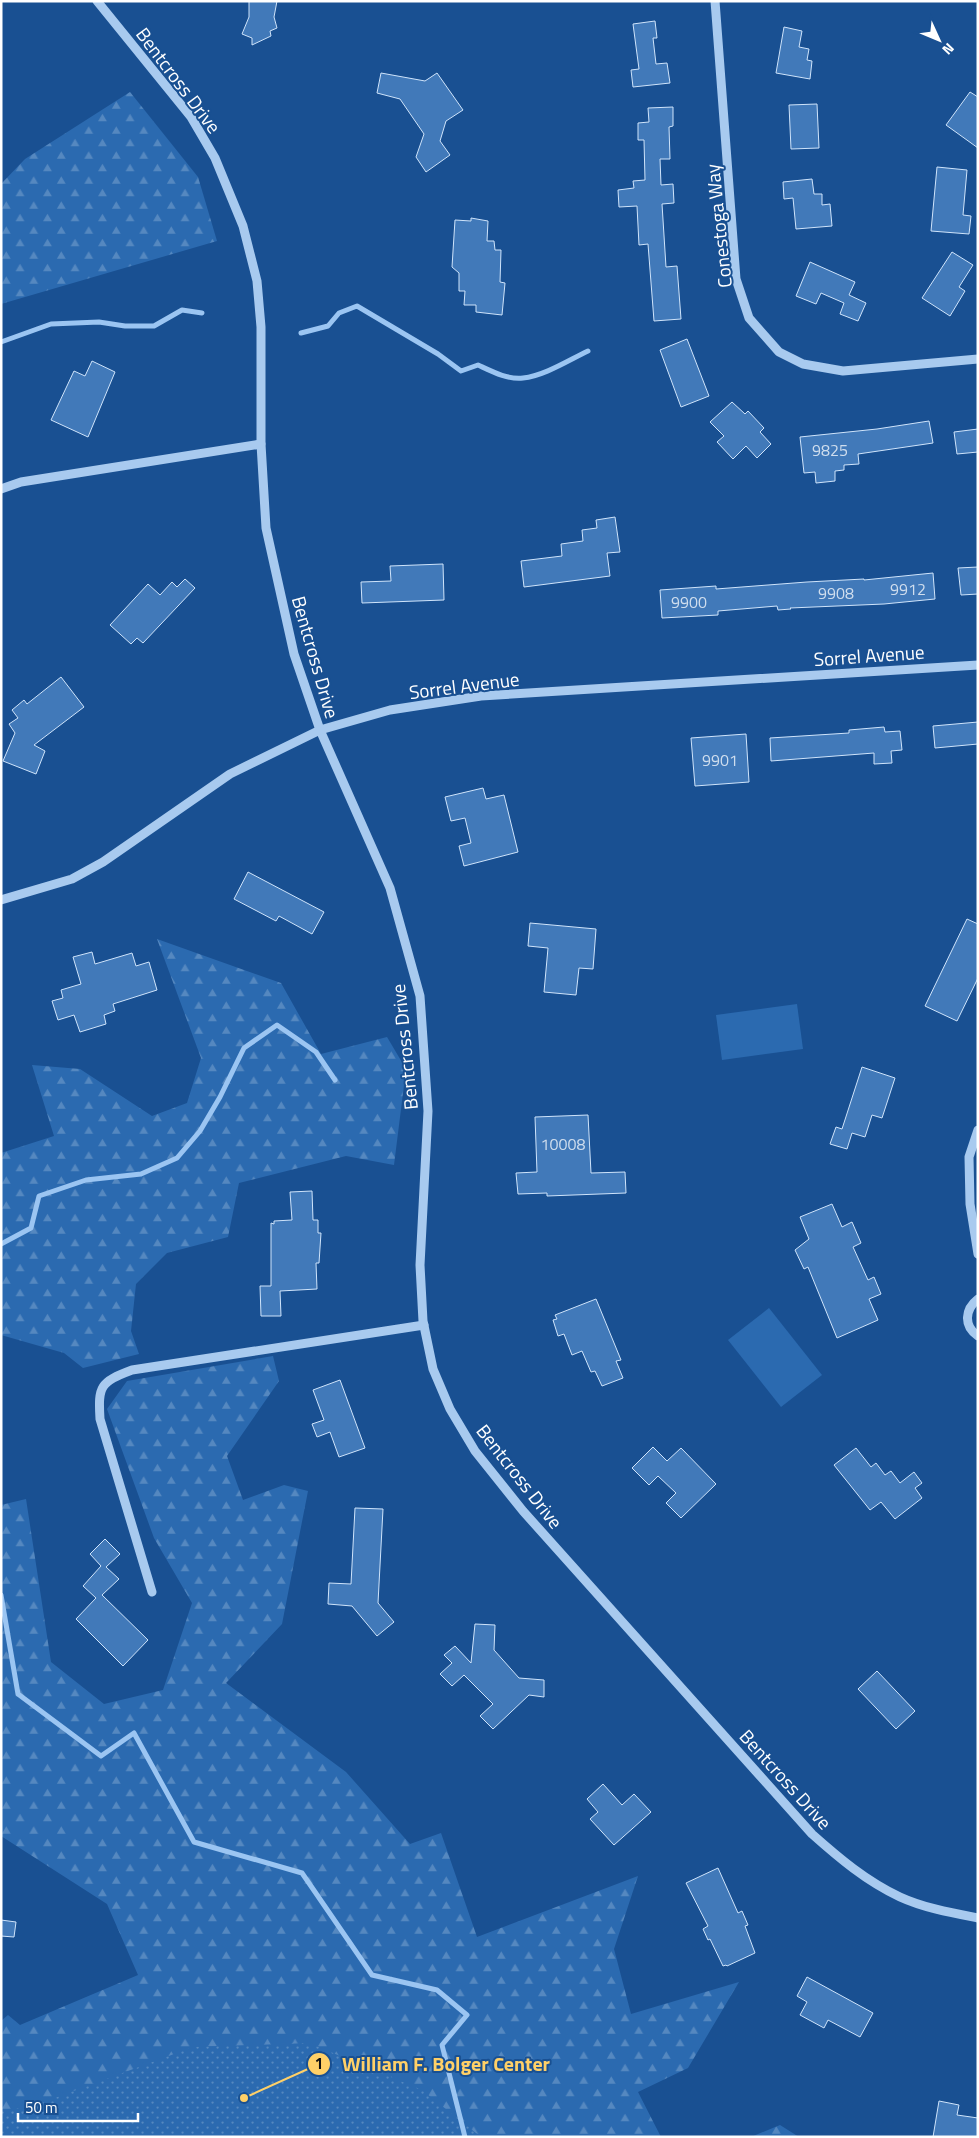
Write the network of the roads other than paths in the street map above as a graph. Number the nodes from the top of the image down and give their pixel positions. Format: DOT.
graph roads {
  1 [pos="96,1"];
  2 [pos="715,1"];
  3 [pos="978,359"];
  4 [pos="261,444"];
  5 [pos="1,488"];
  6 [pos="978,665"];
  7 [pos="320,730"];
  8 [pos="1,900"];
  9 [pos="978,1130"];
  10 [pos="978,1254"];
  11 [pos="978,1299"];
  12 [pos="424,1325"];
  13 [pos="978,1336"];
  14 [pos="152,1592"];
  15 [pos="978,1918"];
  1 -- 4 [label="street, Bentcross Drive"];
  2 -- 3 [label="street, Conestoga Way"];
  4 -- 5 [label="street"];
  4 -- 7 [label="street, Bentcross Drive"];
  6 -- 7 [label="street, Sorrel Avenue"];
  7 -- 8 [label="street, Sorrel Avenue"];
  7 -- 12 [label="street, Bentcross Drive"];
  9 -- 10 [label="street"];
  11 -- 13 [label="street"];
  12 -- 14 [label="street"];
  12 -- 15 [label="street, Bentcross Drive"];
}
